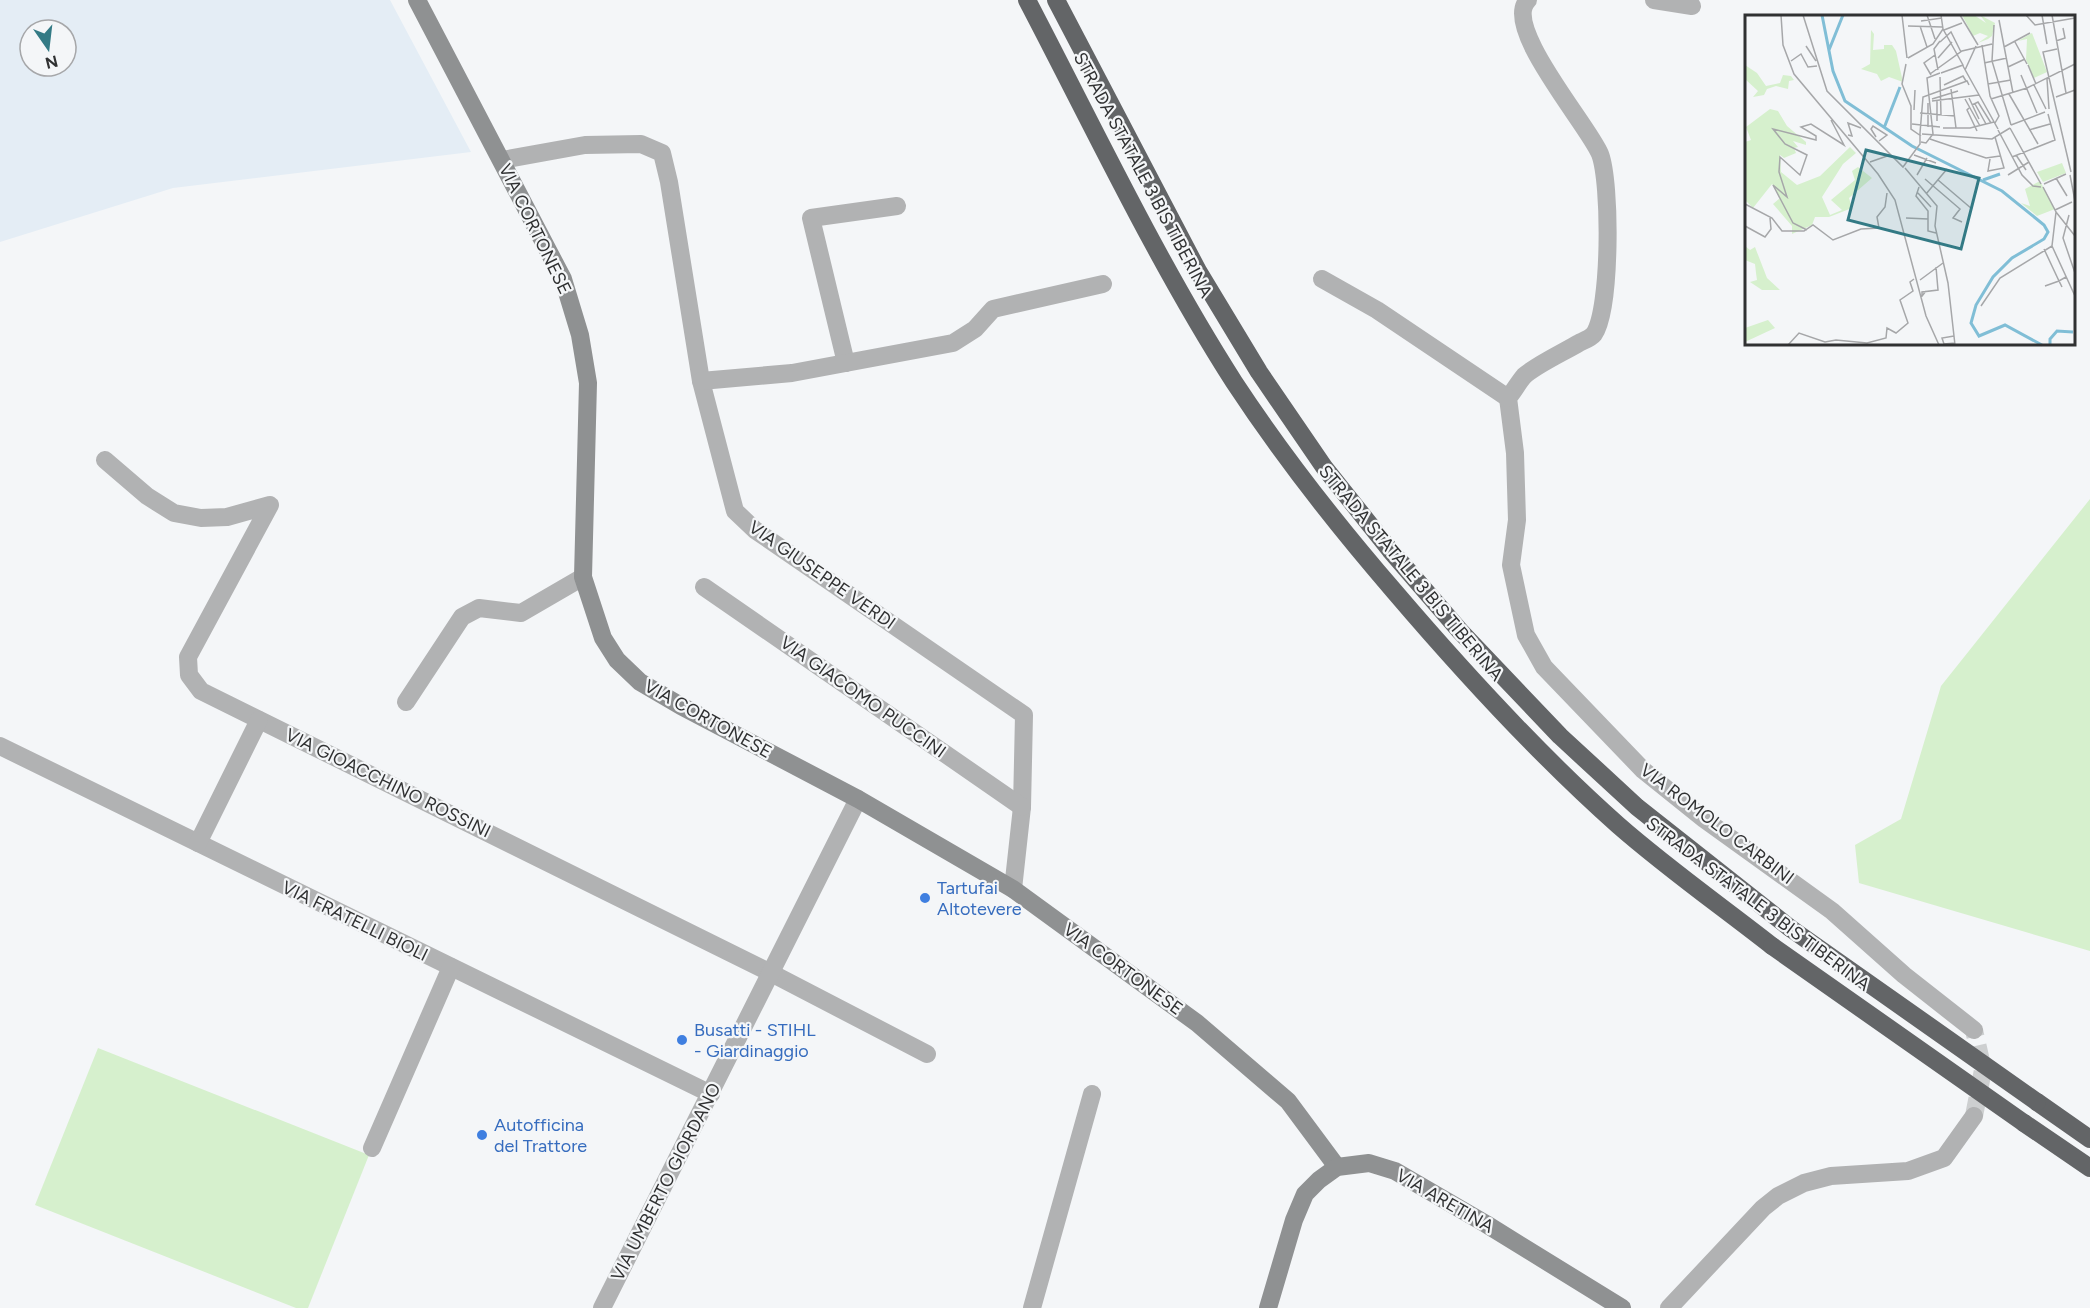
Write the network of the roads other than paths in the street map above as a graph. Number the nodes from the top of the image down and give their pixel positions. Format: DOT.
graph roads {
  1 [pos="417,0"];
  2 [pos="1028,0"];
  3 [pos="1056,0"];
  4 [pos="1528,0"];
  5 [pos="1654,0"];
  6 [pos="1692,6"];
  7 [pos="502,160"];
  8 [pos="897,206"];
  9 [pos="1322,279"];
  10 [pos="1103,284"];
  11 [pos="846,363"];
  12 [pos="701,381"];
  13 [pos="1508,398"];
  14 [pos="105,460"];
  15 [pos="583,577"];
  16 [pos="704,587"];
  17 [pos="406,702"];
  18 [pos="259,720"];
  19 [pos="0,746"];
  20 [pos="858,799"];
  21 [pos="1022,807"];
  22 [pos="198,843"];
  23 [pos="1013,890"];
  24 [pos="451,968"];
  25 [pos="771,973"];
  26 [pos="1974,1030"];
  27 [pos="927,1054"];
  28 [pos="711,1094"];
  29 [pos="1092,1094"];
  30 [pos="1974,1116"];
  31 [pos="2090,1139"];
  32 [pos="372,1148"];
  33 [pos="1337,1167"];
  34 [pos="2090,1168"];
  35 [pos="602,1308"];
  36 [pos="1032,1308"];
  37 [pos="1268,1308"];
  38 [pos="1622,1308"];
  39 [pos="1669,1308"];
  1 -- 7 [label="street, VIA CORTONESE"];
  2 -- 34 [label="highway, STRADA STATALE 3 BIS TIBERINA, bridge"];
  3 -- 31 [label="highway, STRADA STATALE 3 BIS TIBERINA, bridge"];
  4 -- 13 [label="street"];
  5 -- 6 [label="street"];
  7 -- 12 [label="street, VIA GIUSEPPE VERDI"];
  7 -- 15 [label="street, VIA CORTONESE"];
  8 -- 11 [label="street"];
  9 -- 13 [label="street"];
  10 -- 11 [label="street"];
  11 -- 12 [label="street"];
  12 -- 21 [label="street, VIA GIUSEPPE VERDI"];
  13 -- 26 [label="street, VIA ROMOLO CARBINI"];
  14 -- 18 [label="street, VIA GIOACCHINO ROSSINI"];
  15 -- 17 [label="street"];
  15 -- 20 [label="street, VIA CORTONESE"];
  16 -- 21 [label="street, VIA GIACOMO PUCCINI"];
  18 -- 22 [label="street"];
  18 -- 25 [label="street, VIA GIOACCHINO ROSSINI"];
  19 -- 22 [label="street, VIA FRATELLI BIOLI"];
  20 -- 23 [label="street, VIA CORTONESE"];
  20 -- 25 [label="street, VIA UMBERTO GIORDANO"];
  21 -- 23 [label="street, VIA GIUSEPPE VERDI"];
  22 -- 24 [label="street, VIA FRATELLI BIOLI"];
  23 -- 33 [label="street, VIA CORTONESE"];
  24 -- 28 [label="street, VIA FRATELLI BIOLI"];
  24 -- 32 [label="street"];
  25 -- 27 [label="street, VIA GIOACCHINO ROSSINI"];
  25 -- 28 [label="street, VIA UMBERTO GIORDANO"];
  28 -- 35 [label="street, VIA UMBERTO GIORDANO"];
  29 -- 36 [label="street"];
  30 -- 39 [label="street"];
  33 -- 37 [label="street"];
  33 -- 38 [label="street, VIA ARETINA"];
}
